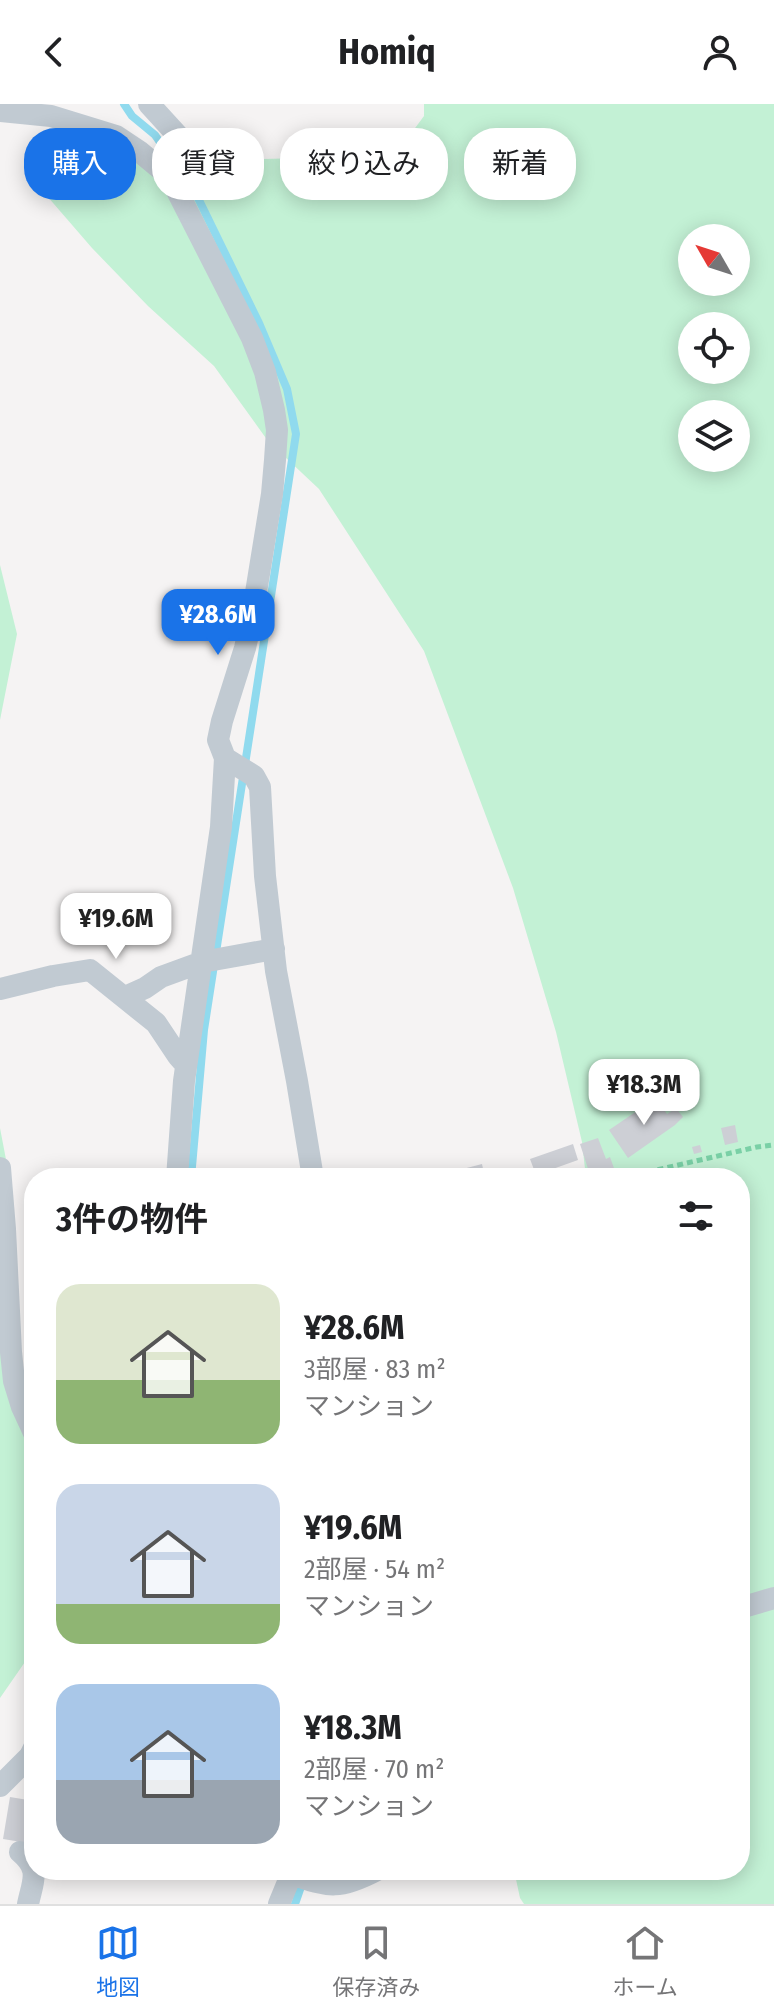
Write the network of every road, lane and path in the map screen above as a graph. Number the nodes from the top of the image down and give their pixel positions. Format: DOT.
graph roads {
  1 [pos="149,104"];
  2 [pos="0,111"];
  3 [pos="171,128"];
  4 [pos="152,162"];
  5 [pos="182,200"];
  6 [pos="225,758"];
  7 [pos="274,949"];
  8 [pos="202,962"];
  9 [pos="0,989"];
  10 [pos="125,997"];
  11 [pos="186,1065"];
  12 [pos="774,1145"];
  13 [pos="0,1168"];
  14 [pos="178,1168"];
  15 [pos="311,1168"];
  16 [pos="665,1168"];
  17 [pos="24,1411"];
  18 [pos="774,1598"];
  19 [pos="750,1605"];
  20 [pos="24,1762"];
  21 [pos="0,1786"];
  22 [pos="20,1852"];
  23 [pos="24,1856"];
  24 [pos="33,1880"];
  25 [pos="289,1880"];
  26 [pos="309,1880"];
  27 [pos="356,1880"];
  28 [pos="28,1904"];
  29 [pos="279,1904"];
  1 -- 3 [label="street"];
  2 -- 4 [label="street"];
  5 -- 6 [label="street"];
  6 -- 7 [label="street"];
  6 -- 8 [label="street"];
  7 -- 8 [label="street"];
  7 -- 15 [label="street"];
  8 -- 10 [label="street"];
  8 -- 11 [label="street"];
  9 -- 10 [label="street"];
  10 -- 11 [label="street"];
  11 -- 14 [label="street"];
  12 -- 16 [label="path"];
  13 -- 17 [label="street"];
  18 -- 19 [label="street"];
  20 -- 21 [label="street"];
  22 -- 23 [label="street"];
  24 -- 28 [label="street"];
  25 -- 29 [label="street"];
  26 -- 27 [label="street"];
}
